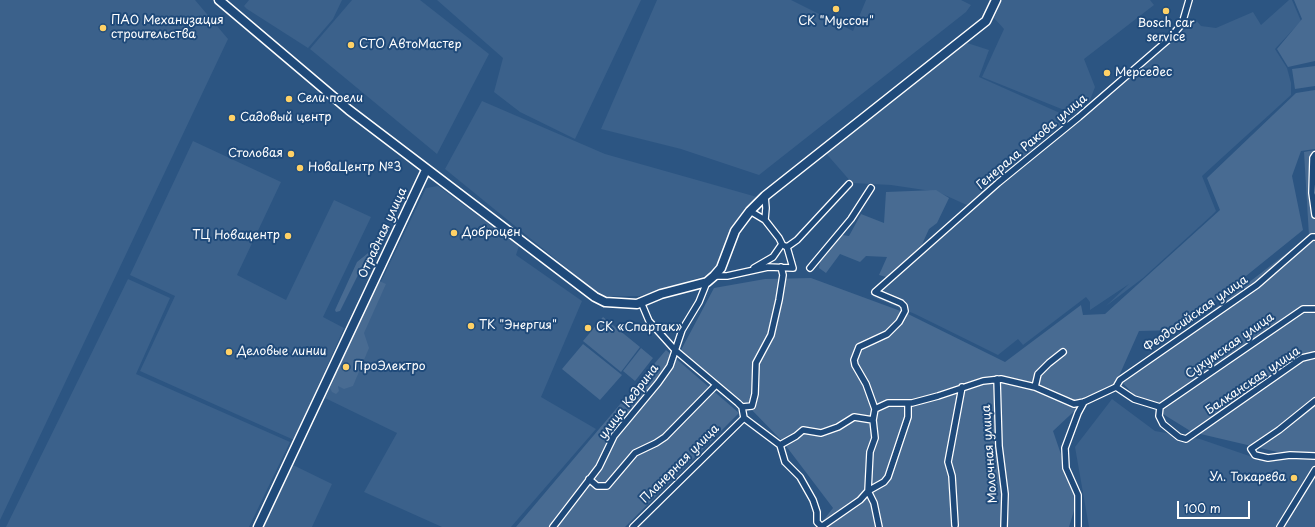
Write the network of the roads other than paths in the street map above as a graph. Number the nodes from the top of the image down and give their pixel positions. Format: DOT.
graph roads {
  1 [pos="220,0"];
  2 [pos="996,0"];
  3 [pos="1189,0"];
  4 [pos="1315,155"];
  5 [pos="426,170"];
  6 [pos="849,184"];
  7 [pos="871,188"];
  8 [pos="765,196"];
  9 [pos="1314,196"];
  10 [pos="750,212"];
  11 [pos="1315,215"];
  12 [pos="765,220"];
  13 [pos="1315,237"];
  14 [pos="784,246"];
  15 [pos="780,267"];
  16 [pos="810,268"];
  17 [pos="748,271"];
  18 [pos="714,276"];
  19 [pos="707,282"];
  20 [pos="641,302"];
  21 [pos="1315,309"];
  22 [pos="675,350"];
  23 [pos="1063,352"];
  24 [pos="1315,355"];
  25 [pos="997,379"];
  26 [pos="716,385"];
  27 [pos="962,387"];
  28 [pos="1034,387"];
  29 [pos="1116,387"];
  30 [pos="1315,401"];
  31 [pos="1084,402"];
  32 [pos="908,403"];
  33 [pos="742,407"];
  34 [pos="1160,407"];
  35 [pos="874,409"];
  36 [pos="744,418"];
  37 [pos="873,420"];
  38 [pos="780,445"];
  39 [pos="1315,456"];
  40 [pos="1315,470"];
  41 [pos="589,479"];
  42 [pos="868,492"];
  43 [pos="955,525"];
  44 [pos="258,527"];
  45 [pos="553,527"];
  46 [pos="633,527"];
  47 [pos="821,527"];
  48 [pos="879,527"];
  49 [pos="1004,527"];
  50 [pos="1078,527"];
  51 [pos="1280,527"];
  1 -- 5 [label="street"];
  2 -- 8 [label="street"];
  3 -- 35 [label="street, Генерала Ракова улица"];
  4 -- 9 [label="street"];
  5 -- 20 [label="street"];
  5 -- 44 [label="street, Отрадная улица"];
  6 -- 14 [label="street"];
  7 -- 16 [label="street"];
  8 -- 10 [label="street"];
  8 -- 12 [label="street"];
  9 -- 11 [label="street"];
  10 -- 12 [label="street"];
  10 -- 18 [label="street"];
  12 -- 14 [label="street"];
  13 -- 29 [label="street, Феодосийская улица"];
  14 -- 15 [label="street"];
  14 -- 17 [label="street"];
  15 -- 17 [label="street"];
  15 -- 33 [label="street"];
  17 -- 18 [label="street"];
  18 -- 19 [label="street"];
  19 -- 20 [label="street"];
  19 -- 22 [label="street, улица Кедрина"];
  20 -- 22 [label="street"];
  21 -- 34 [label="street, Сухумская улица"];
  22 -- 26 [label="street"];
  22 -- 41 [label="street, улица Кедрина"];
  23 -- 28 [label="street"];
  24 -- 34 [label="street, Балканская улица"];
  25 -- 27 [label="street"];
  25 -- 28 [label="street"];
  25 -- 49 [label="street, Молочная улица"];
  26 -- 33 [label="street"];
  26 -- 41 [label="street"];
  27 -- 32 [label="street"];
  27 -- 43 [label="street"];
  28 -- 31 [label="street"];
  29 -- 31 [label="street, Феодосийская улица"];
  29 -- 34 [label="street"];
  30 -- 39 [label="street"];
  31 -- 50 [label="street"];
  32 -- 35 [label="street"];
  32 -- 42 [label="street"];
  33 -- 36 [label="street"];
  35 -- 37 [label="street"];
  36 -- 38 [label="street"];
  36 -- 46 [label="street, Планерная улица"];
  37 -- 38 [label="street"];
  37 -- 42 [label="street"];
  38 -- 47 [label="street"];
  40 -- 51 [label="street"];
  41 -- 45 [label="street, улица Кедрина"];
  42 -- 47 [label="street"];
  42 -- 48 [label="street"];
}
